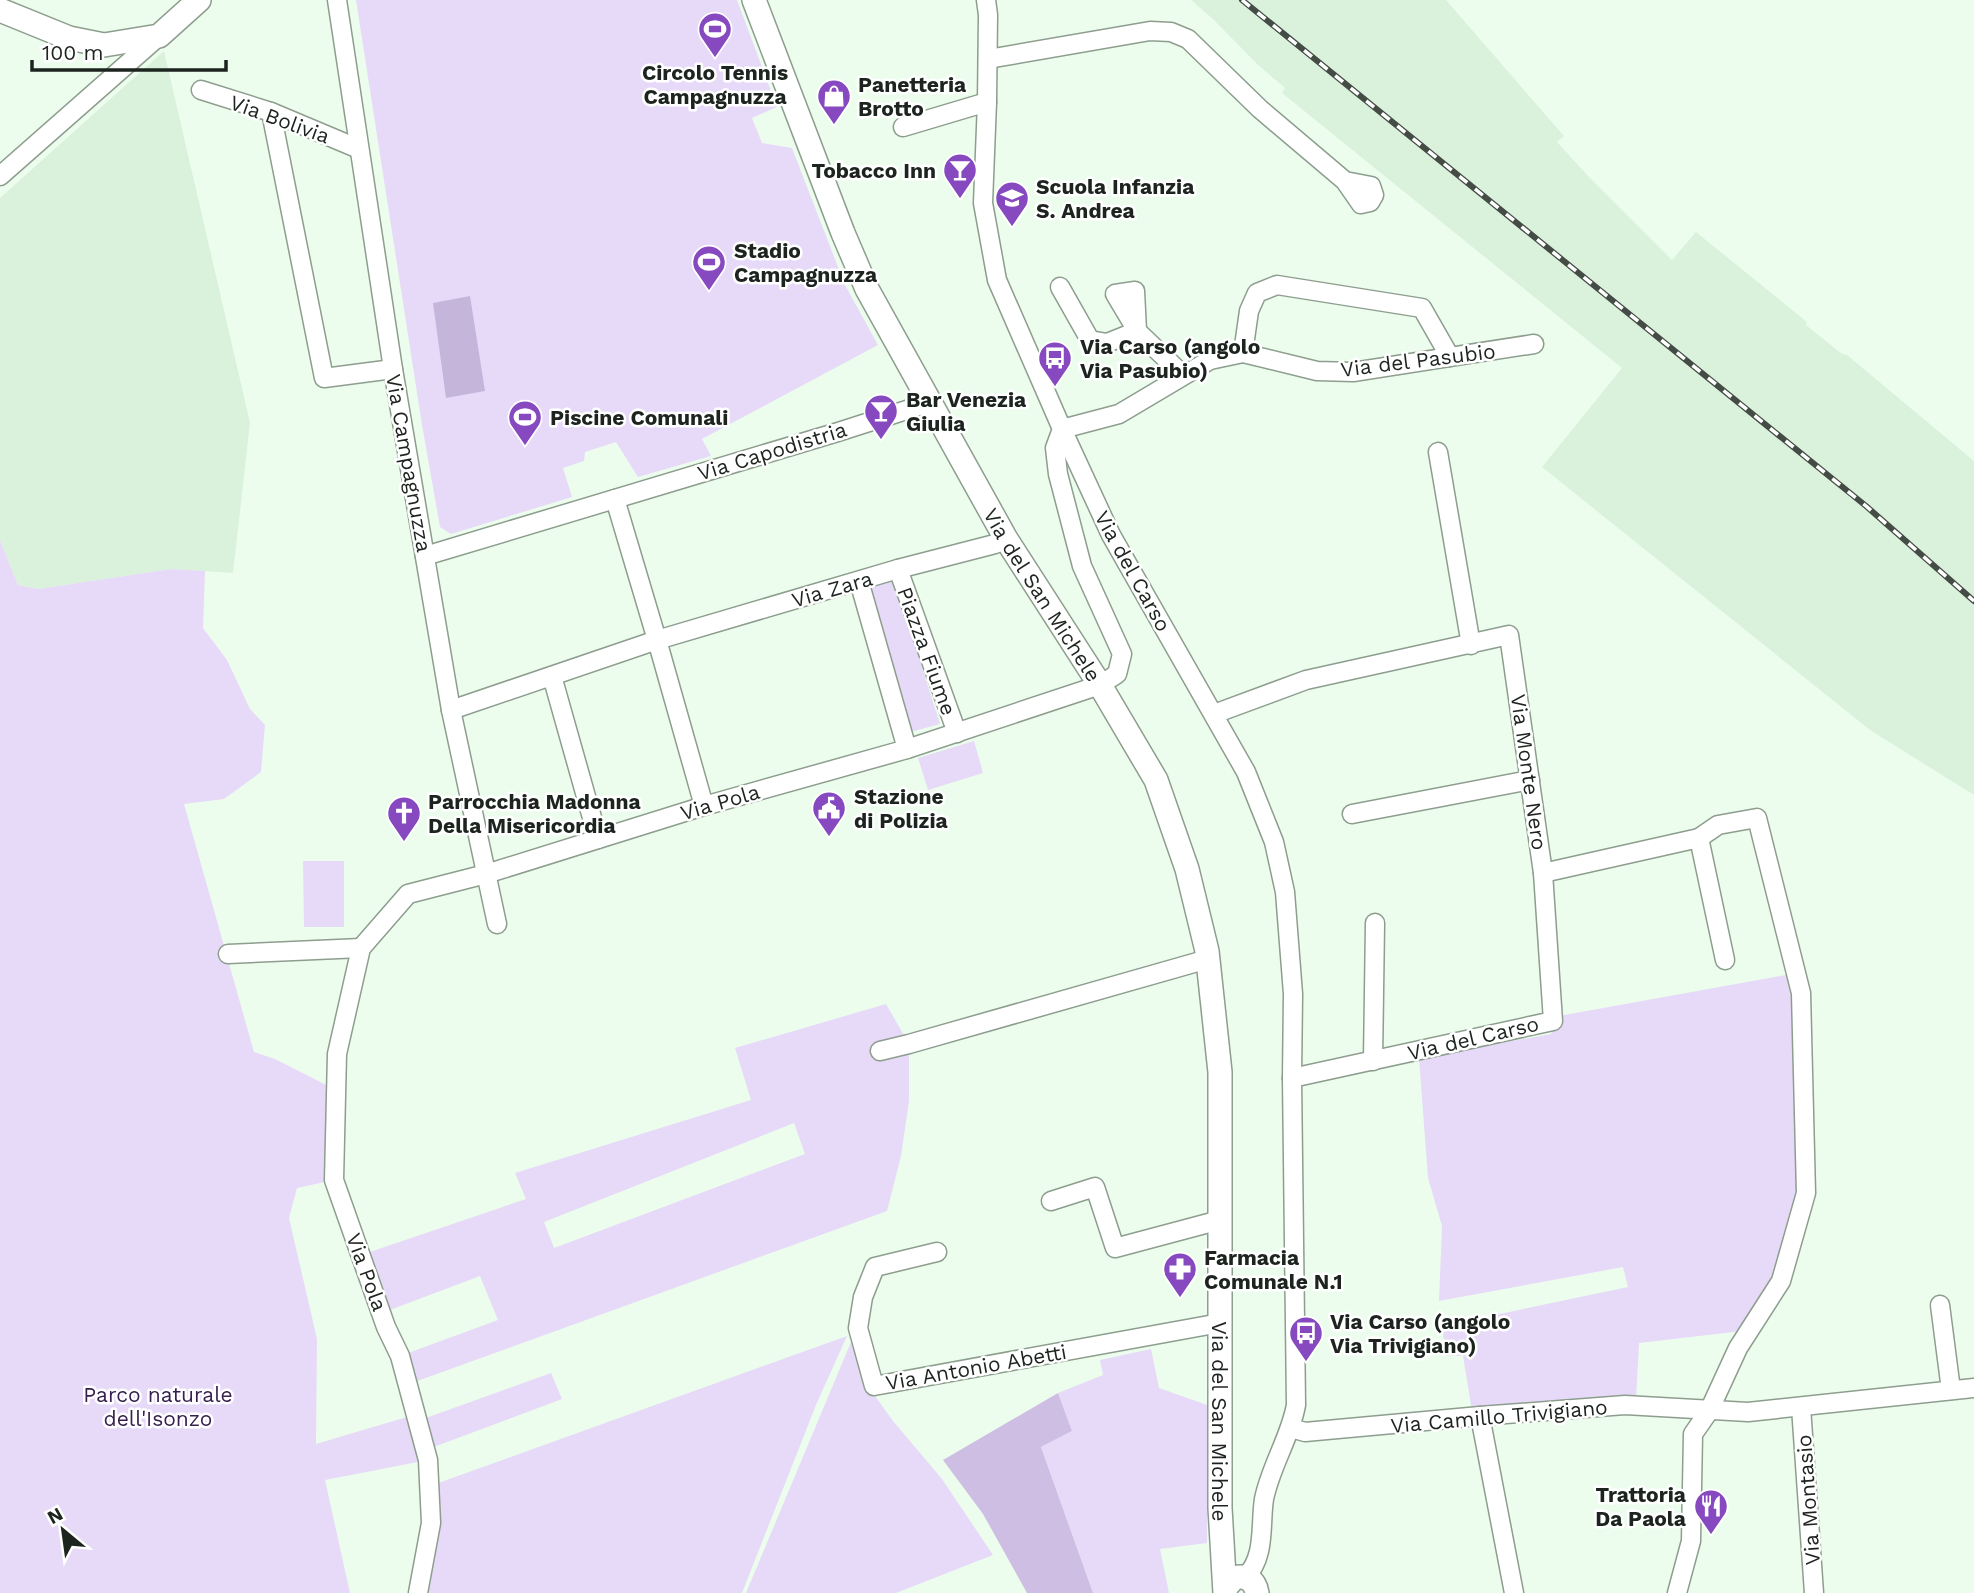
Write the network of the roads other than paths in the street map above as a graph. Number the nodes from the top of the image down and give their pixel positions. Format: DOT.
graph roads {
  1 [pos="198,0"];
  2 [pos="337,0"];
  3 [pos="754,0"];
  4 [pos="986,0"];
  5 [pos="0,10"];
  6 [pos="159,36"];
  7 [pos="988,59"];
  8 [pos="201,90"];
  9 [pos="987,105"];
  10 [pos="271,113"];
  11 [pos="903,127"];
  12 [pos="359,149"];
  13 [pos="0,176"];
  14 [pos="1345,181"];
  15 [pos="1060,287"];
  16 [pos="1534,344"];
  17 [pos="1243,353"];
  18 [pos="1450,358"];
  19 [pos="393,369"];
  20 [pos="1183,375"];
  21 [pos="929,400"];
  22 [pos="1062,429"];
  23 [pos="1437,452"];
  24 [pos="615,499"];
  25 [pos="1006,540"];
  26 [pos="425,556"];
  27 [pos="898,569"];
  28 [pos="859,581"];
  29 [pos="657,640"];
  30 [pos="1471,645"];
  31 [pos="552,676"];
  32 [pos="1100,685"];
  33 [pos="451,710"];
  34 [pos="1214,714"];
  35 [pos="957,733"];
  36 [pos="907,749"];
  37 [pos="1530,780"];
  38 [pos="704,806"];
  39 [pos="1352,814"];
  40 [pos="1699,838"];
  41 [pos="598,839"];
  42 [pos="1543,873"];
  43 [pos="486,874"];
  44 [pos="1375,923"];
  45 [pos="497,924"];
  46 [pos="360,948"];
  47 [pos="228,954"];
  48 [pos="1208,959"];
  49 [pos="1725,960"];
  50 [pos="880,1051"];
  51 [pos="1373,1061"];
  52 [pos="1292,1078"];
  53 [pos="1051,1201"];
  54 [pos="1220,1220"];
  55 [pos="937,1252"];
  56 [pos="1940,1305"];
  57 [pos="1220,1323"];
  58 [pos="1974,1388"];
  59 [pos="1951,1390"];
  60 [pos="1801,1407"];
  61 [pos="1709,1411"];
  62 [pos="1480,1416"];
  63 [pos="1291,1428"];
  64 [pos="1241,1586"];
  65 [pos="418,1593"];
  66 [pos="1514,1593"];
  67 [pos="1677,1593"];
  68 [pos="1814,1593"];
  1 -- 6 [label="main road"];
  2 -- 12 [label="street, Via Campagnuzza"];
  3 -- 21 [label="main road, Via del San Michele"];
  4 -- 7 [label="street, Via del Carso"];
  5 -- 6 [label="main road"];
  6 -- 13 [label="street"];
  7 -- 9 [label="street, Via del Carso"];
  7 -- 14 [label="street"];
  8 -- 10 [label="street, Via Bolivia"];
  9 -- 11 [label="street"];
  9 -- 22 [label="street, Via del Carso"];
  10 -- 12 [label="street, Via Bolivia"];
  10 -- 19 [label="street"];
  12 -- 19 [label="street, Via Campagnuzza"];
  15 -- 20 [label="street"];
  16 -- 18 [label="street, Via del Pasubio"];
  17 -- 18 [label="street, Via del Pasubio"];
  17 -- 18 [label="street"];
  17 -- 20 [label="street, Via del Pasubio"];
  19 -- 26 [label="street, Via Campagnuzza"];
  20 -- 22 [label="street, Via del Pasubio"];
  21 -- 24 [label="street, Via Capodistria"];
  21 -- 25 [label="main road, Via del San Michele"];
  22 -- 32 [label="street"];
  22 -- 34 [label="street, Via del Carso"];
  23 -- 30 [label="street"];
  24 -- 26 [label="street, Via Capodistria"];
  24 -- 29 [label="street"];
  25 -- 27 [label="street, Via Zara"];
  25 -- 32 [label="main road, Via del San Michele"];
  26 -- 33 [label="street, Via Campagnuzza"];
  27 -- 28 [label="street, Via Zara"];
  27 -- 35 [label="street, Piazza Fiume"];
  28 -- 29 [label="street, Via Zara"];
  28 -- 36 [label="street, Piazza Fiume"];
  29 -- 31 [label="street, Via Zara"];
  29 -- 38 [label="street"];
  30 -- 34 [label="street, Via Monte Nero"];
  30 -- 37 [label="street, Via Monte Nero"];
  31 -- 33 [label="street, Via Zara"];
  31 -- 41 [label="street"];
  32 -- 35 [label="street, Via Pola"];
  32 -- 48 [label="main road, Via del San Michele"];
  33 -- 43 [label="street, Via Campagnuzza"];
  34 -- 52 [label="street, Via del Carso"];
  35 -- 36 [label="street, Via Pola"];
  36 -- 38 [label="street, Via Pola"];
  37 -- 39 [label="street"];
  37 -- 42 [label="street, Via Monte Nero"];
  38 -- 41 [label="street, Via Pola"];
  40 -- 42 [label="street, Via Monte Nero"];
  40 -- 49 [label="street"];
  40 -- 61 [label="street, Via Monte Nero"];
  41 -- 43 [label="street, Via Pola"];
  42 -- 51 [label="street, Via del Carso"];
  43 -- 45 [label="street, Via Campagnuzza"];
  43 -- 46 [label="street, Via Pola"];
  44 -- 51 [label="street, Via del Carso"];
  46 -- 47 [label="street"];
  46 -- 65 [label="street, Via Pola"];
  48 -- 50 [label="street"];
  48 -- 54 [label="main road, Via del San Michele"];
  51 -- 52 [label="street, Via del Carso"];
  52 -- 63 [label="street, Via del Carso"];
  53 -- 54 [label="street"];
  54 -- 57 [label="main road, Via del San Michele"];
  55 -- 57 [label="street, Via Antonio Abetti"];
  56 -- 59 [label="street"];
  57 -- 64 [label="main road, Via del San Michele"];
  58 -- 59 [label="street, Via Camillo Trivigiano"];
  59 -- 60 [label="street, Via Camillo Trivigiano"];
  60 -- 61 [label="street, Via Camillo Trivigiano"];
  60 -- 68 [label="street, Via Montasio"];
  61 -- 62 [label="street, Via Camillo Trivigiano"];
  61 -- 67 [label="street"];
  62 -- 63 [label="street, Via Camillo Trivigiano"];
  62 -- 66 [label="street"];
  63 -- 64 [label="street, Via del Carso"];
}
